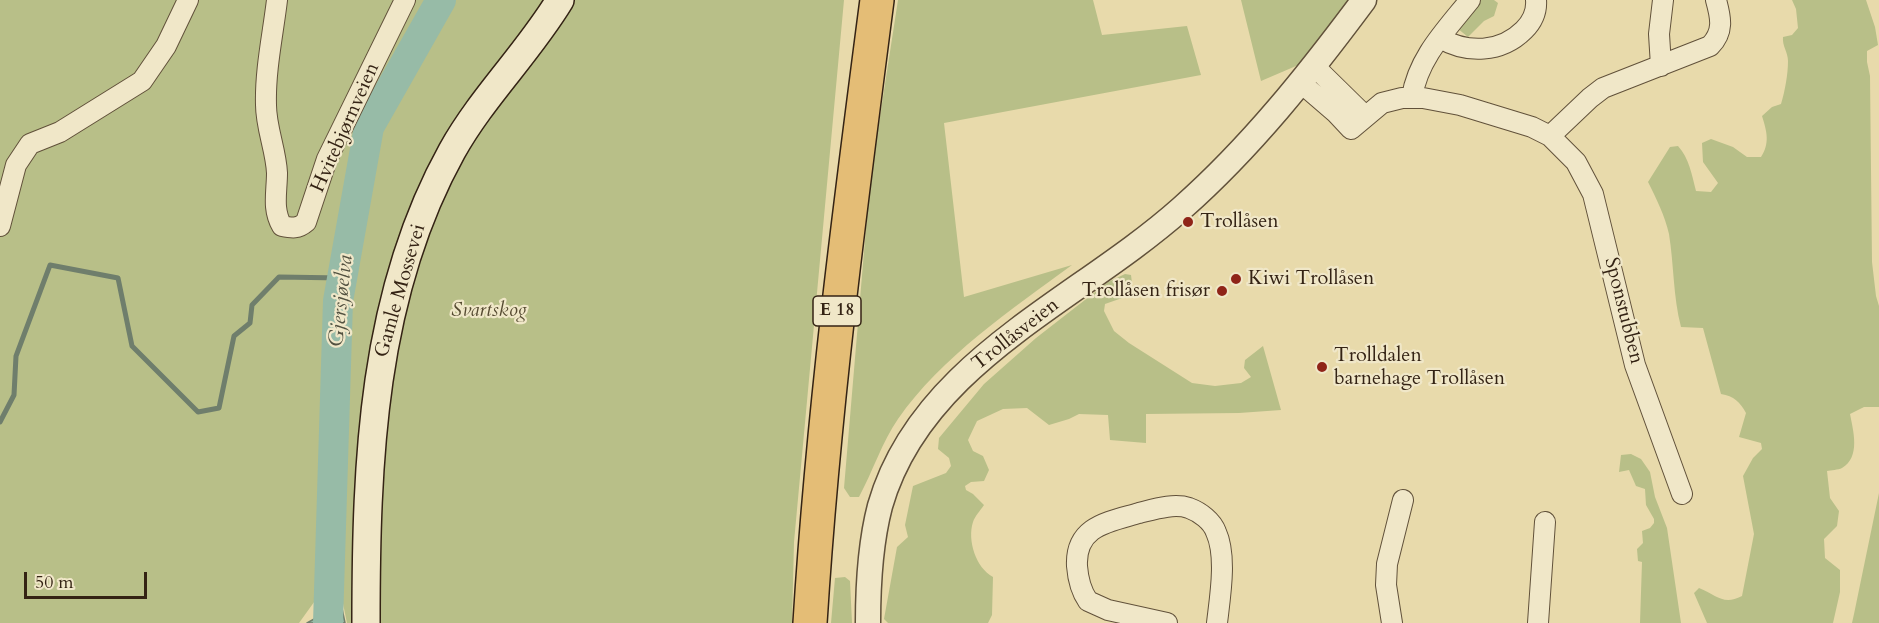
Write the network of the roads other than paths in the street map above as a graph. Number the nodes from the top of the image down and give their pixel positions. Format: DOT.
graph roads {
  1 [pos="188,0"];
  2 [pos="277,0"];
  3 [pos="405,0"];
  4 [pos="560,0"];
  5 [pos="861,0"];
  6 [pos="877,0"];
  7 [pos="1364,0"];
  8 [pos="1470,0"];
  9 [pos="1536,0"];
  10 [pos="1663,0"];
  11 [pos="1716,0"];
  12 [pos="1440,38"];
  13 [pos="1661,66"];
  14 [pos="1307,74"];
  15 [pos="1412,97"];
  16 [pos="1365,116"];
  17 [pos="1550,136"];
  18 [pos="0,226"];
  19 [pos="1682,494"];
  20 [pos="1403,500"];
  21 [pos="1545,522"];
  22 [pos="366,623"];
  23 [pos="798,623"];
  24 [pos="810,623"];
  25 [pos="868,623"];
  26 [pos="1167,623"];
  27 [pos="1217,623"];
  28 [pos="1392,623"];
  29 [pos="1538,623"];
  1 -- 18 [label="street"];
  2 -- 3 [label="street, Hvitebjørnveien"];
  4 -- 22 [label="main road, Gamle Mossevei"];
  5 -- 23 [label="highway, E 18"];
  6 -- 24 [label="highway, E 18"];
  7 -- 14 [label="street, Trollåsveien"];
  8 -- 12 [label="street"];
  9 -- 12 [label="street"];
  10 -- 13 [label="street"];
  11 -- 13 [label="street"];
  12 -- 15 [label="street"];
  13 -- 17 [label="street"];
  14 -- 16 [label="street"];
  14 -- 16 [label="street, Sponstubben"];
  14 -- 25 [label="street, Trollåsveien"];
  15 -- 16 [label="street, Sponstubben"];
  15 -- 17 [label="street, Sponstubben"];
  17 -- 19 [label="street, Sponstubben"];
  20 -- 28 [label="street"];
  21 -- 29 [label="street"];
  26 -- 27 [label="street"];
}
